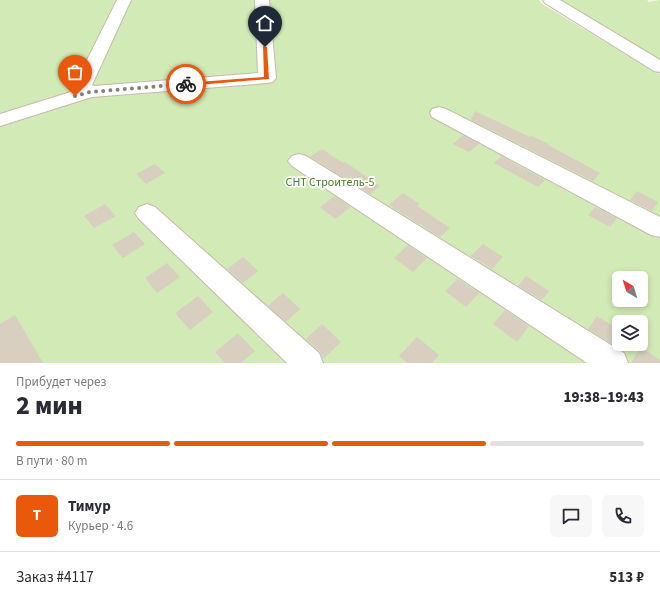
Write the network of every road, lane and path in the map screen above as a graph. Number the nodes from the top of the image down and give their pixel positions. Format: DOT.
graph roads {
  1 [pos="124,0"];
  2 [pos="262,0"];
  3 [pos="550,0"];
  4 [pos="660,66"];
  5 [pos="90,92"];
  6 [pos="439,113"];
  7 [pos="0,120"];
  8 [pos="299,161"];
  9 [pos="147,213"];
  10 [pos="660,228"];
  11 [pos="308,363"];
  12 [pos="613,363"];
  1 -- 5 [label="street"];
  2 -- 5 [label="street"];
  3 -- 4 [label="street"];
  5 -- 7 [label="street"];
  6 -- 10 [label="street"];
  8 -- 12 [label="street"];
  9 -- 11 [label="street"];
}
